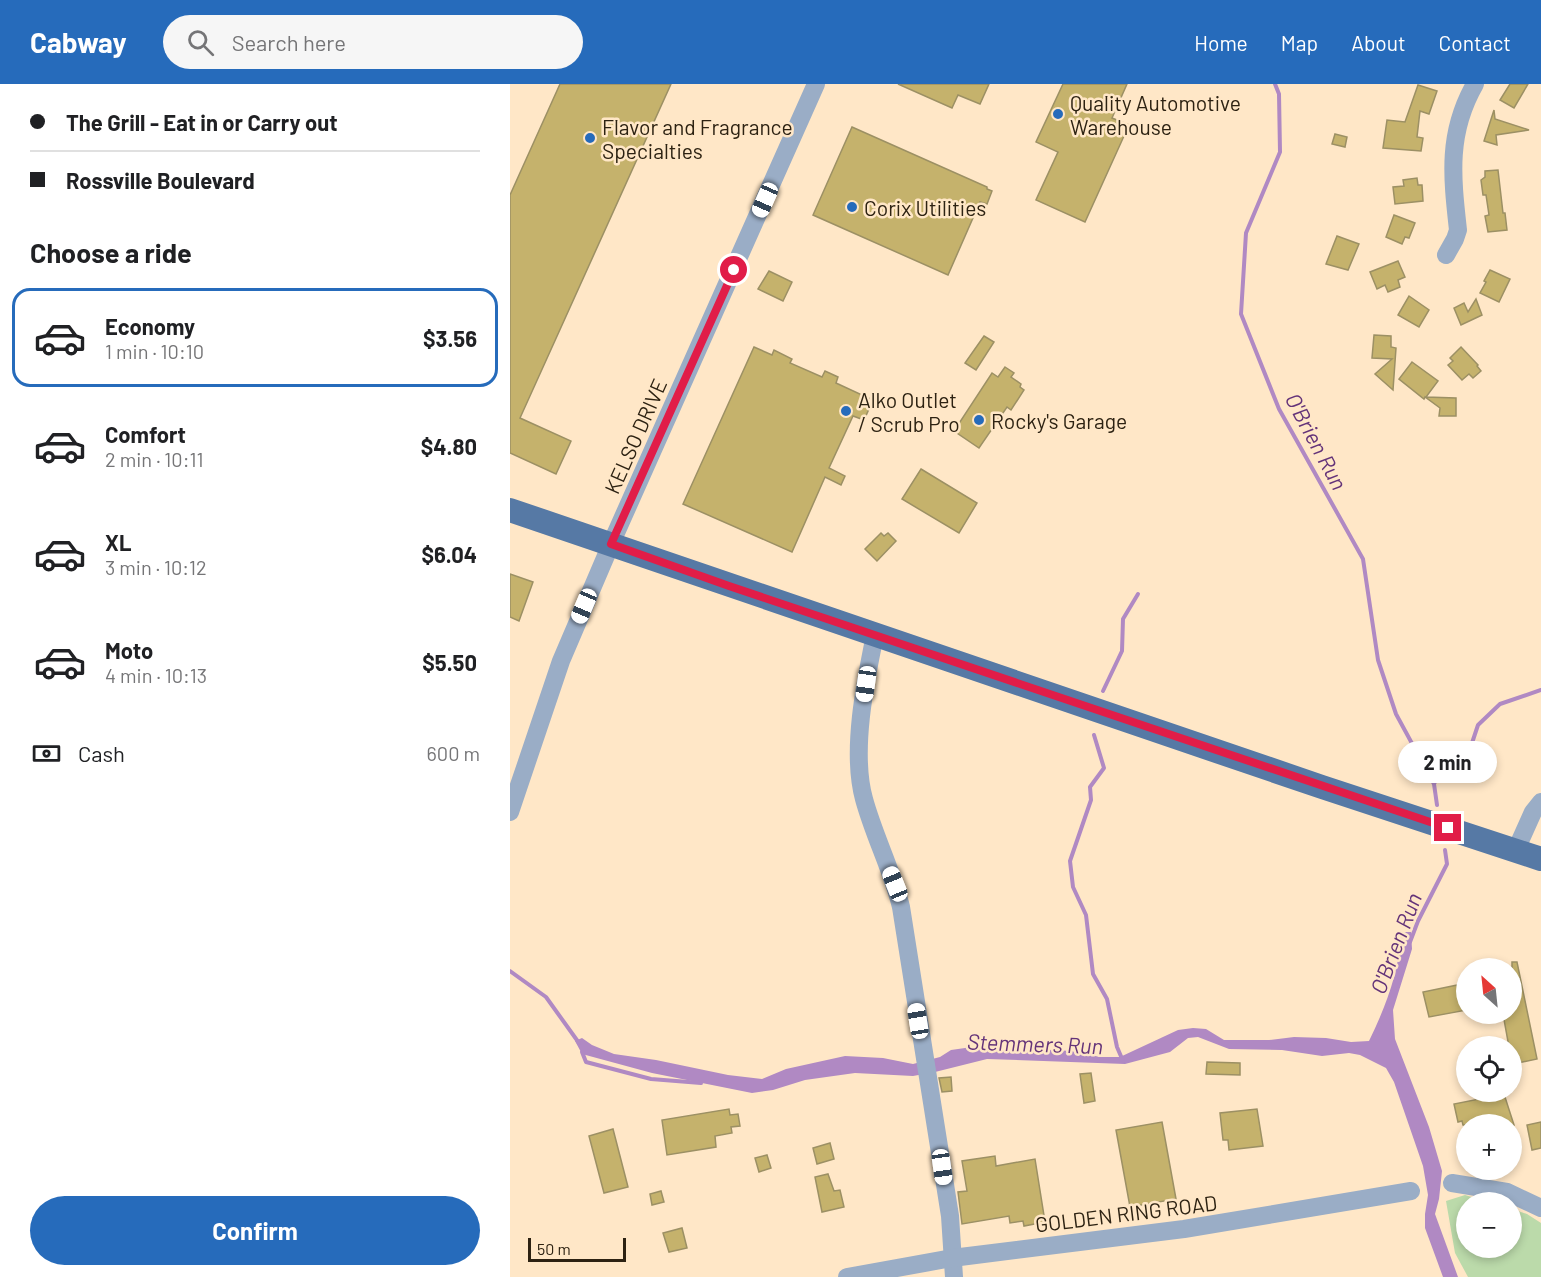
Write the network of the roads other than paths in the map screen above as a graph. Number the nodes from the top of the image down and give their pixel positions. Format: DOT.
graph roads {
  1 [pos="816,84"];
  2 [pos="1475,84"];
  3 [pos="1446,255"];
  4 [pos="510,510"];
  5 [pos="611,544"];
  6 [pos="875,635"];
  7 [pos="1541,802"];
  8 [pos="510,812"];
  9 [pos="1516,850"];
  10 [pos="1541,858"];
  11 [pos="1452,1183"];
  12 [pos="1411,1191"];
  13 [pos="1541,1208"];
  14 [pos="952,1258"];
  15 [pos="847,1277"];
  16 [pos="954,1277"];
  1 -- 5 [label="street, KELSO DRIVE"];
  2 -- 3 [label="street"];
  4 -- 5 [label="main road"];
  5 -- 6 [label="main road"];
  5 -- 8 [label="street, KELSO DRIVE"];
  6 -- 9 [label="main road"];
  6 -- 14 [label="street"];
  7 -- 9 [label="street"];
  9 -- 10 [label="main road"];
  11 -- 13 [label="street"];
  12 -- 14 [label="street, GOLDEN RING ROAD"];
  14 -- 15 [label="street, GOLDEN RING ROAD"];
  14 -- 16 [label="street"];
}
